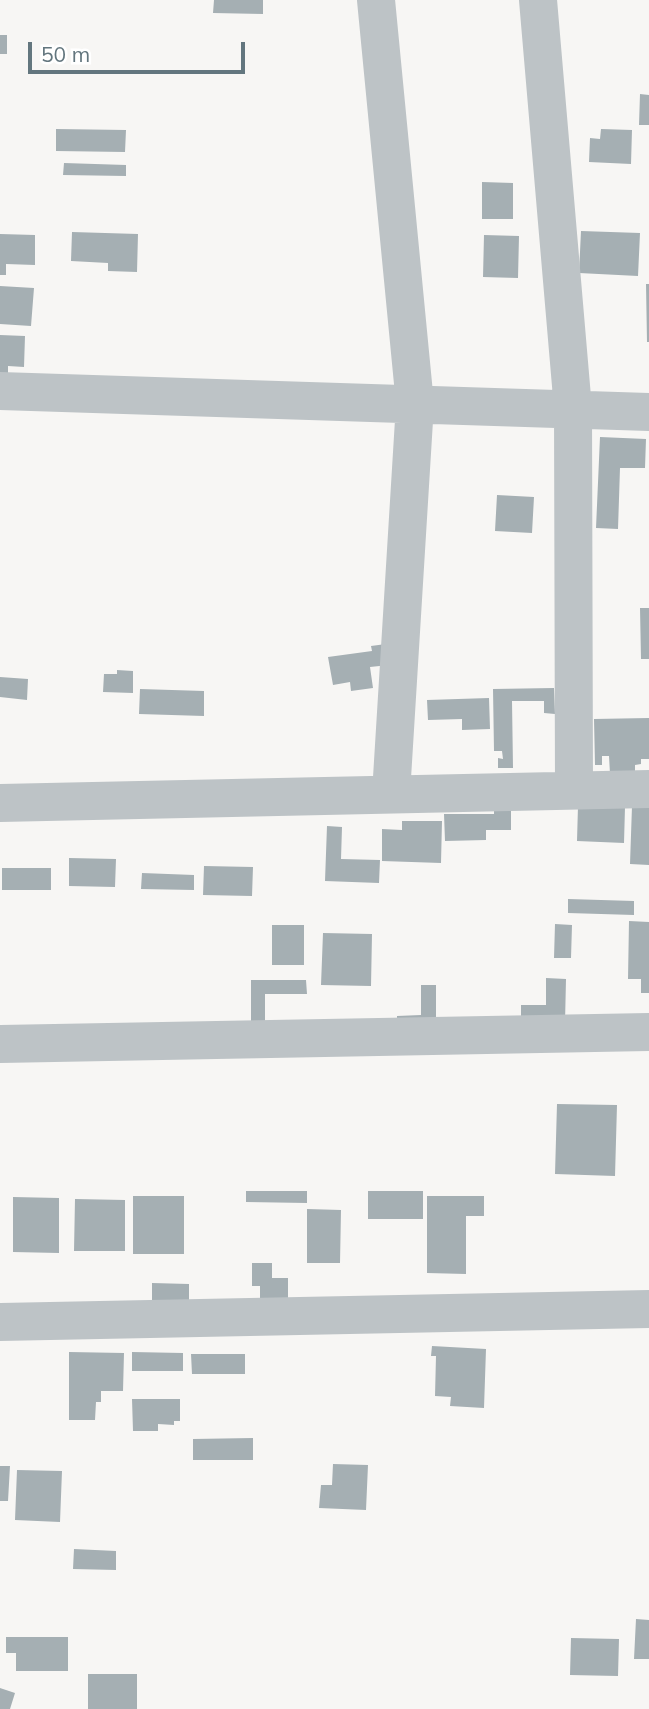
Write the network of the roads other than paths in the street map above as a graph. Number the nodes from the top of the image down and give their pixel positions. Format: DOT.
graph roads {
  1 [pos="376,0"];
  2 [pos="538,0"];
  3 [pos="0,391"];
  4 [pos="415,404"];
  5 [pos="573,409"];
  6 [pos="649,412"];
  7 [pos="649,789"];
  8 [pos="574,790"];
  9 [pos="391,794"];
  10 [pos="0,803"];
  11 [pos="649,1032"];
  12 [pos="0,1044"];
  13 [pos="649,1309"];
  14 [pos="0,1322"];
  1 -- 4 [label="street"];
  2 -- 5 [label="street"];
  3 -- 4 [label="street"];
  4 -- 5 [label="street"];
  4 -- 9 [label="street"];
  5 -- 6 [label="street"];
  5 -- 8 [label="street"];
  7 -- 8 [label="street"];
  8 -- 9 [label="street"];
  9 -- 10 [label="street"];
  11 -- 12 [label="street"];
  13 -- 14 [label="street"];
}
